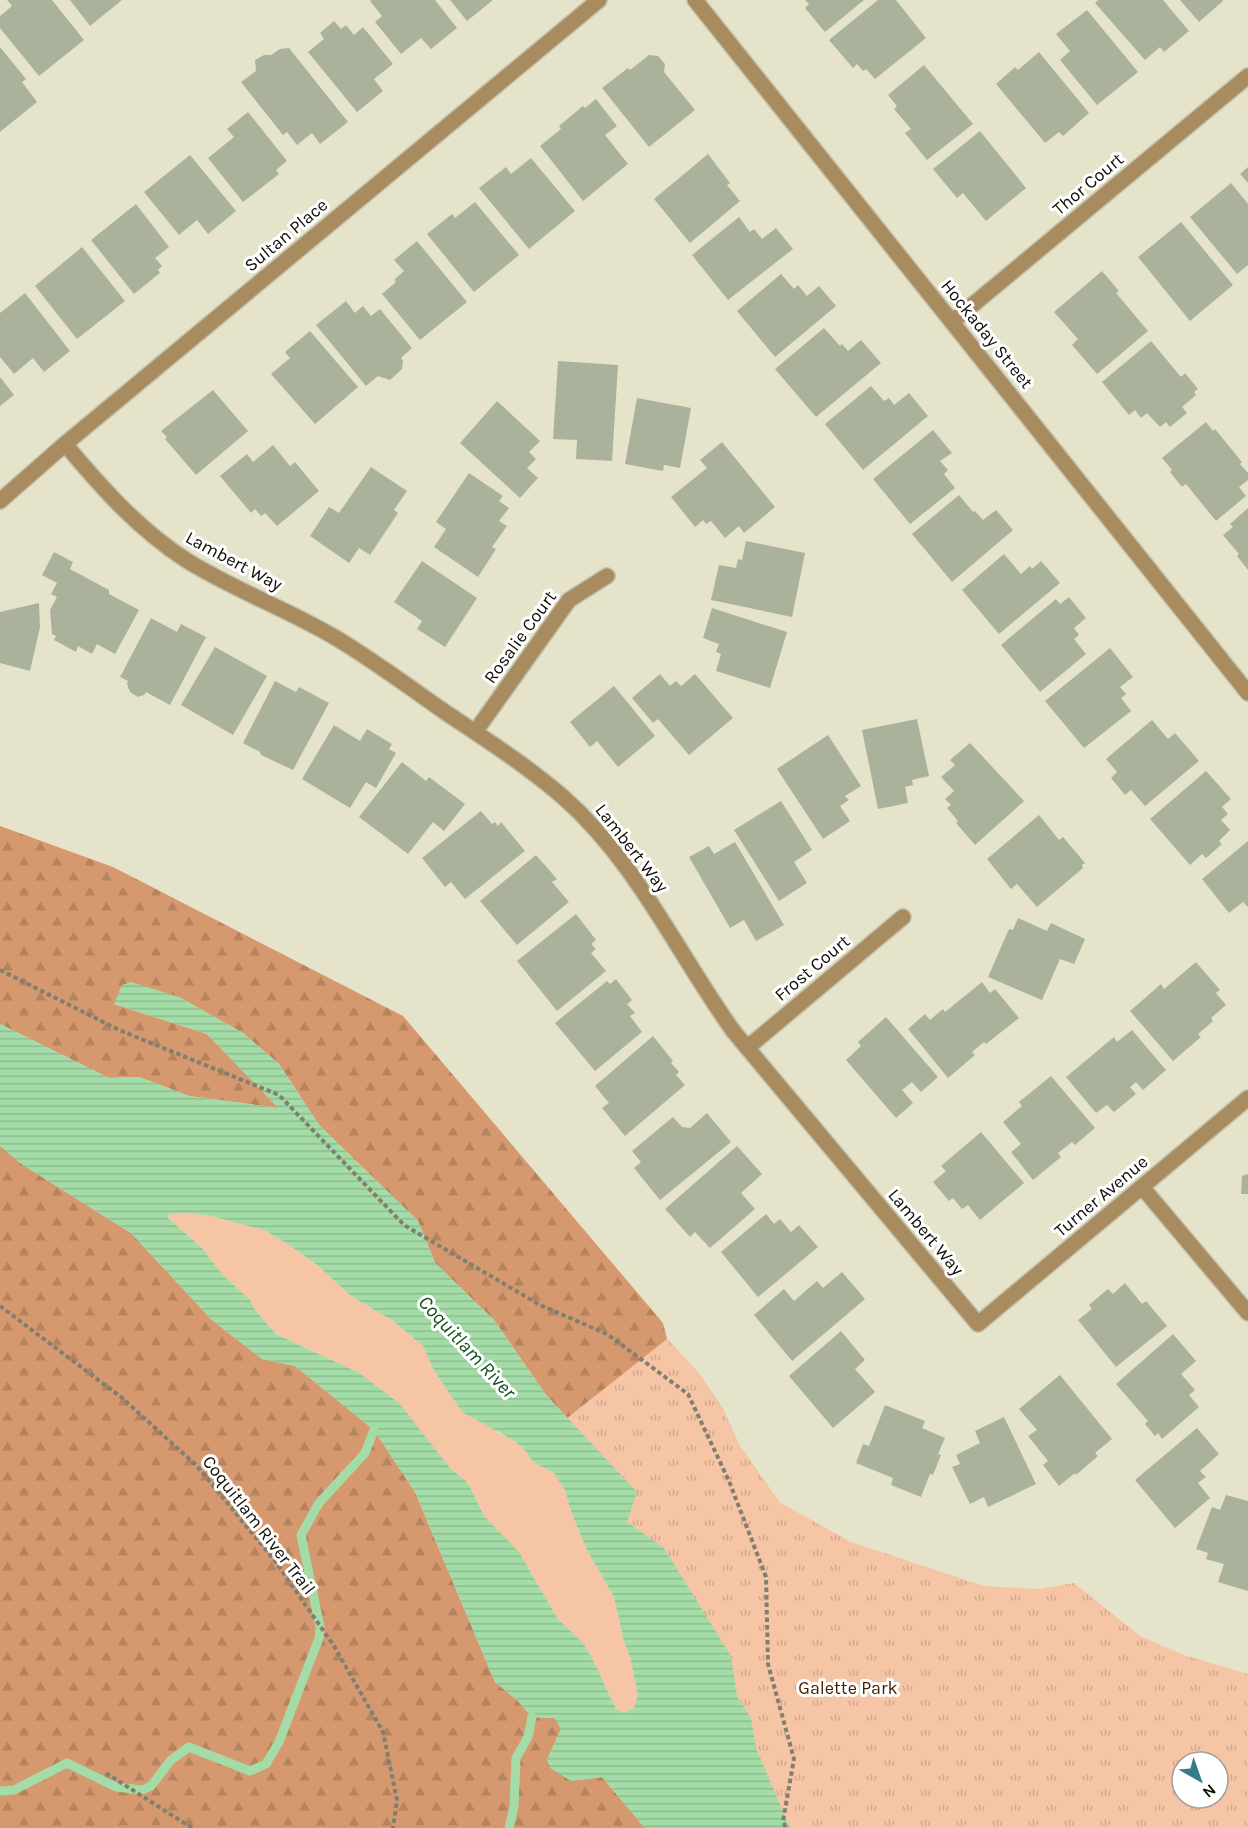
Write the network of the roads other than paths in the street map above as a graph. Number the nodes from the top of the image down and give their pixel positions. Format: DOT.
graph roads {
  1 [pos="599,0"];
  2 [pos="694,0"];
  3 [pos="1248,76"];
  4 [pos="952,322"];
  5 [pos="65,444"];
  6 [pos="0,501"];
  7 [pos="607,576"];
  8 [pos="1246,688"];
  9 [pos="475,732"];
  10 [pos="903,917"];
  11 [pos="747,1048"];
  12 [pos="1248,1098"];
  13 [pos="1142,1187"];
  14 [pos="1248,1313"];
  15 [pos="978,1324"];
  1 -- 5 [label="street, Sultan Place"];
  2 -- 4 [label="street, Hockaday Street"];
  3 -- 4 [label="street, Thor Court"];
  4 -- 8 [label="street, Hockaday Street"];
  5 -- 6 [label="street, Sultan Place"];
  5 -- 9 [label="street, Lambert Way"];
  7 -- 9 [label="street, Rosalie Court"];
  9 -- 11 [label="street, Lambert Way"];
  10 -- 11 [label="street, Frost Court"];
  11 -- 15 [label="street, Lambert Way"];
  12 -- 13 [label="street, Turner Avenue"];
  13 -- 14 [label="street"];
  13 -- 15 [label="street, Turner Avenue"];
}
